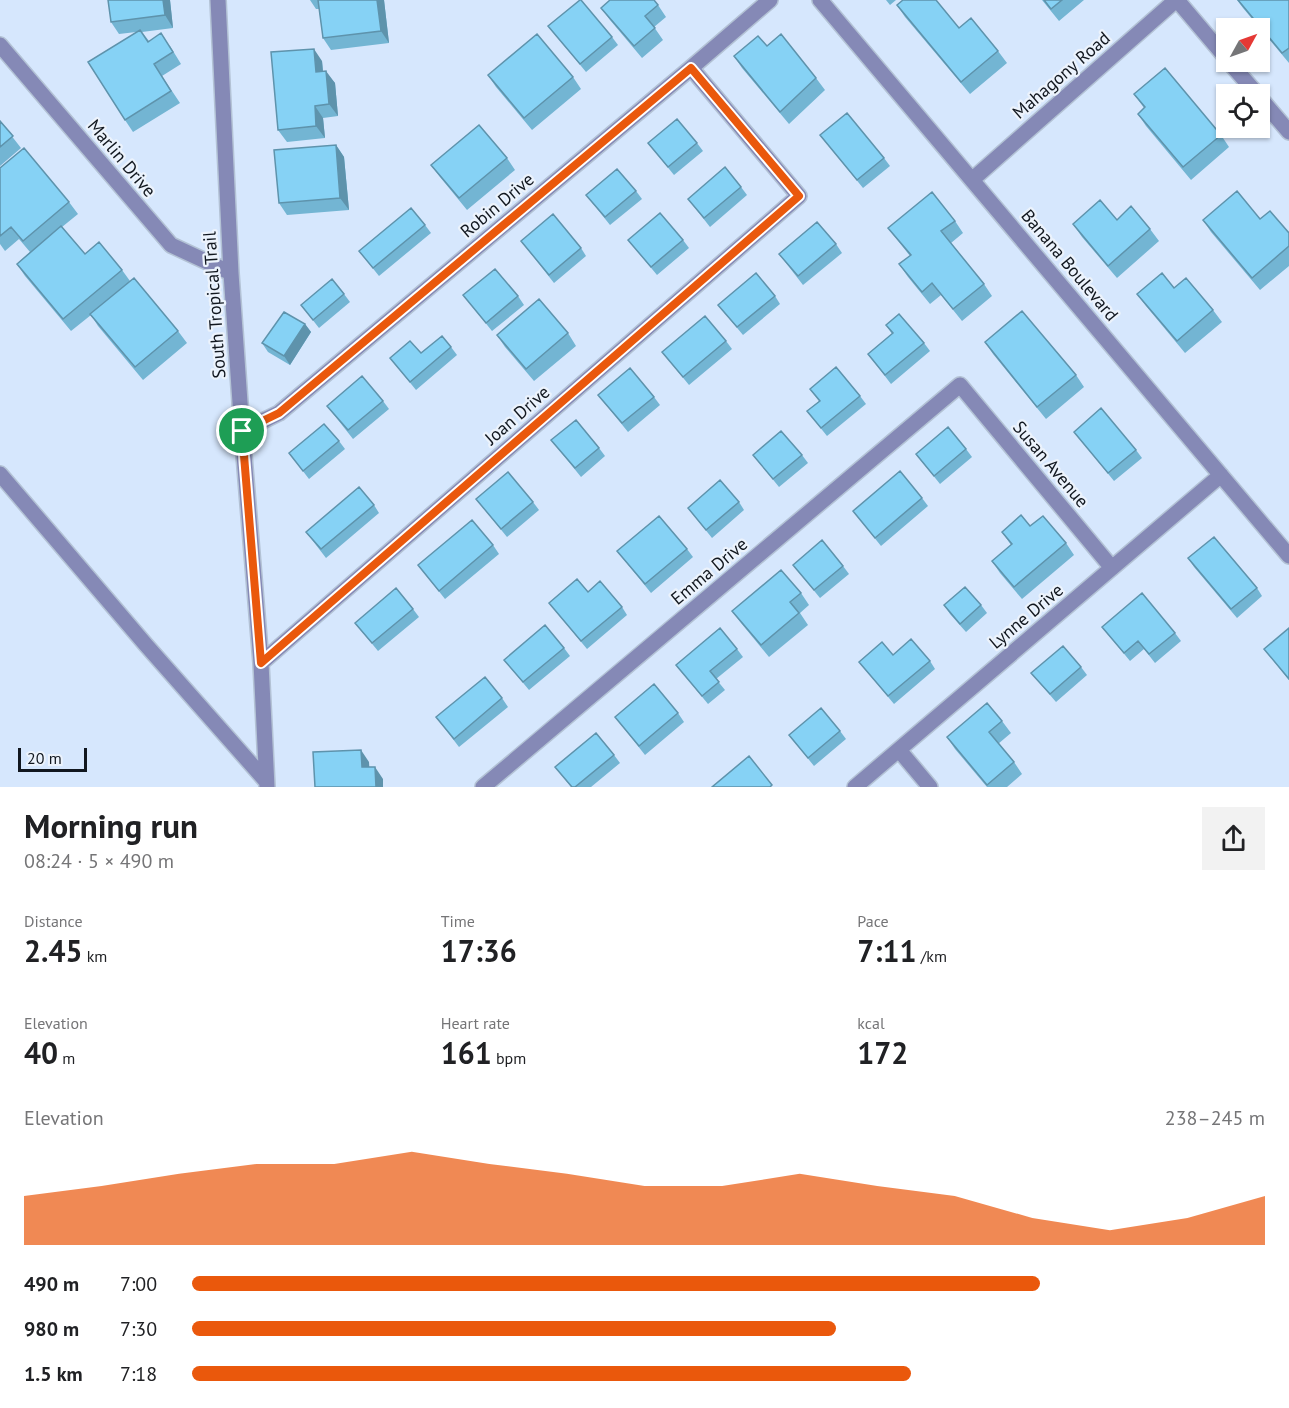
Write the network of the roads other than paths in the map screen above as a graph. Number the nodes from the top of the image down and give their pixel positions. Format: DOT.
graph roads {
  1 [pos="218,0"];
  2 [pos="770,0"];
  3 [pos="820,0"];
  4 [pos="1177,0"];
  5 [pos="0,45"];
  6 [pos="1216,46"];
  7 [pos="691,68"];
  8 [pos="1238,72"];
  9 [pos="1249,84"];
  10 [pos="1270,109"];
  11 [pos="1289,132"];
  12 [pos="973,179"];
  13 [pos="231,273"];
  14 [pos="960,385"];
  15 [pos="242,431"];
  16 [pos="0,474"];
  17 [pos="1221,475"];
  18 [pos="1289,556"];
  19 [pos="1112,568"];
  20 [pos="261,663"];
  21 [pos="899,750"];
  22 [pos="267,784"];
  23 [pos="483,787"];
  24 [pos="855,787"];
  25 [pos="930,787"];
  1 -- 13 [label="street, South Tropical Trail"];
  2 -- 7 [label="street, Robin Drive"];
  3 -- 12 [label="street, Banana Boulevard"];
  4 -- 6 [label="street"];
  4 -- 12 [label="street, Mahagony Road"];
  5 -- 13 [label="street, Marlin Drive"];
  7 -- 15 [label="street, Robin Drive"];
  7 -- 20 [label="street, Joan Drive"];
  8 -- 9 [label="street"];
  10 -- 11 [label="street"];
  12 -- 17 [label="street, Banana Boulevard"];
  13 -- 15 [label="street, South Tropical Trail"];
  14 -- 19 [label="street, Susan Avenue"];
  14 -- 23 [label="street, Emma Drive"];
  15 -- 20 [label="street, South Tropical Trail"];
  16 -- 22 [label="street"];
  17 -- 18 [label="street, Banana Boulevard"];
  17 -- 19 [label="street, Lynne Drive"];
  19 -- 21 [label="street, Lynne Drive"];
  20 -- 22 [label="street, South Tropical Trail"];
  21 -- 24 [label="street, Lynne Drive"];
  21 -- 25 [label="street"];
}
